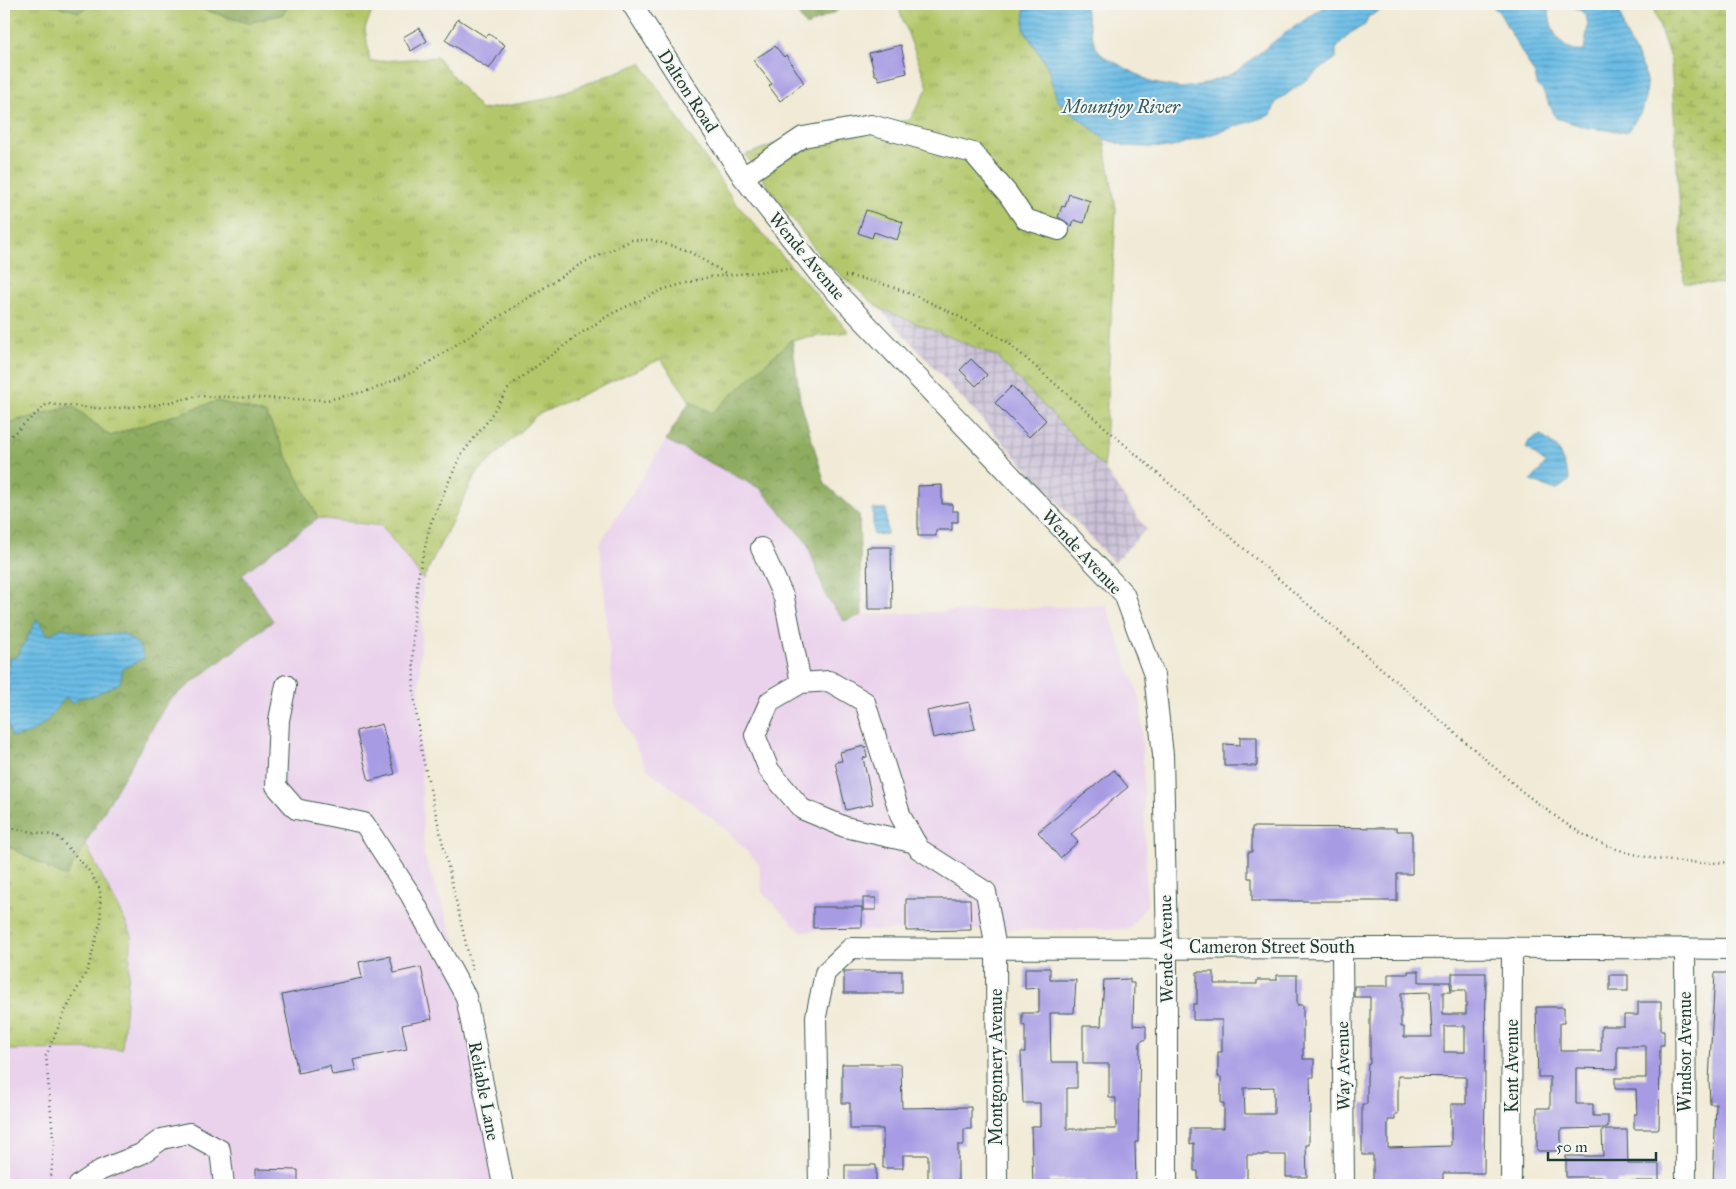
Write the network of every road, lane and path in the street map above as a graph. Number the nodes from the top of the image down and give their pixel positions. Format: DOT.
graph roads {
  1 [pos="632,4"];
  2 [pos="743,177"];
  3 [pos="1059,230"];
  4 [pos="728,274"];
  5 [pos="819,274"];
  6 [pos="4,442"];
  7 [pos="761,548"];
  8 [pos="801,683"];
  9 [pos="286,685"];
  10 [pos="4,827"];
  11 [pos="916,843"];
  12 [pos="1732,862"];
  13 [pos="1342,947"];
  14 [pos="1512,947"];
  15 [pos="1167,948"];
  16 [pos="1685,948"];
  17 [pos="1732,949"];
  18 [pos="996,950"];
  19 [pos="473,974"];
  20 [pos="50,1185"];
  21 [pos="79,1185"];
  22 [pos="224,1185"];
  23 [pos="503,1185"];
  24 [pos="818,1185"];
  25 [pos="997,1185"];
  26 [pos="1167,1185"];
  27 [pos="1344,1185"];
  28 [pos="1511,1185"];
  29 [pos="1686,1185"];
  1 -- 2 [label="street, Dalton Road"];
  2 -- 3 [label="street"];
  2 -- 5 [label="street, Wende Avenue"];
  4 -- 5 [label="path"];
  4 -- 6 [label="path"];
  4 -- 19 [label="path"];
  5 -- 12 [label="path"];
  5 -- 15 [label="street, Wende Avenue"];
  7 -- 8 [label="street"];
  8 -- 11 [label="street"];
  8 -- 11 [label="street"];
  9 -- 23 [label="street, Reliable Lane"];
  10 -- 20 [label="path"];
  11 -- 18 [label="street, Montgomery Avenue"];
  13 -- 14 [label="street, Cameron Street South"];
  13 -- 15 [label="street, Cameron Street South"];
  13 -- 27 [label="street, Way Avenue"];
  14 -- 16 [label="street, Cameron Street South"];
  14 -- 28 [label="street, Kent Avenue"];
  15 -- 18 [label="street, Cameron Street South"];
  15 -- 26 [label="street, Wende Avenue"];
  16 -- 17 [label="street, Cameron Street South"];
  16 -- 29 [label="street, Windsor Avenue"];
  18 -- 24 [label="street, Cameron Street South"];
  18 -- 25 [label="street, Montgomery Avenue"];
  21 -- 22 [label="street"];
}
